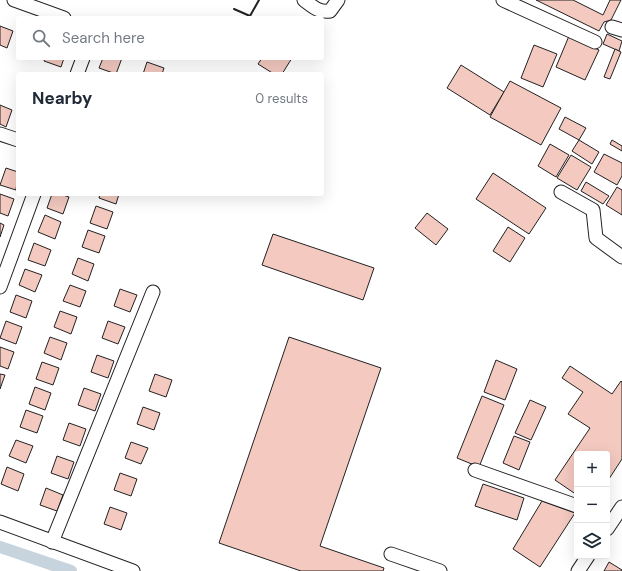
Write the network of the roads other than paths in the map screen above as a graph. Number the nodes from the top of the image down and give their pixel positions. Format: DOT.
graph roads {
  1 [pos="14,0"];
  2 [pos="304,0"];
  3 [pos="338,0"];
  4 [pos="503,0"];
  5 [pos="58,16"];
  6 [pos="595,42"];
  7 [pos="82,60"];
  8 [pos="78,72"];
  9 [pos="0,134"];
  10 [pos="16,139"];
  11 [pos="561,192"];
  12 [pos="33,196"];
  13 [pos="621,254"];
  14 [pos="0,287"];
  15 [pos="153,292"];
  16 [pos="475,470"];
  17 [pos="574,505"];
  18 [pos="622,507"];
  19 [pos="0,522"];
  20 [pos="610,522"];
  21 [pos="52,542"];
  22 [pos="391,554"];
  23 [pos="586,559"];
  24 [pos="131,571"];
  25 [pos="440,571"];
  26 [pos="578,571"];
  1 -- 5 [label="street"];
  2 -- 3 [label="street"];
  4 -- 6 [label="street"];
  7 -- 8 [label="street"];
  9 -- 10 [label="street"];
  11 -- 13 [label="street"];
  12 -- 14 [label="street"];
  15 -- 21 [label="street"];
  16 -- 17 [label="street"];
  18 -- 20 [label="street"];
  19 -- 21 [label="street"];
  21 -- 24 [label="street"];
  22 -- 25 [label="street"];
  23 -- 26 [label="street"];
}
